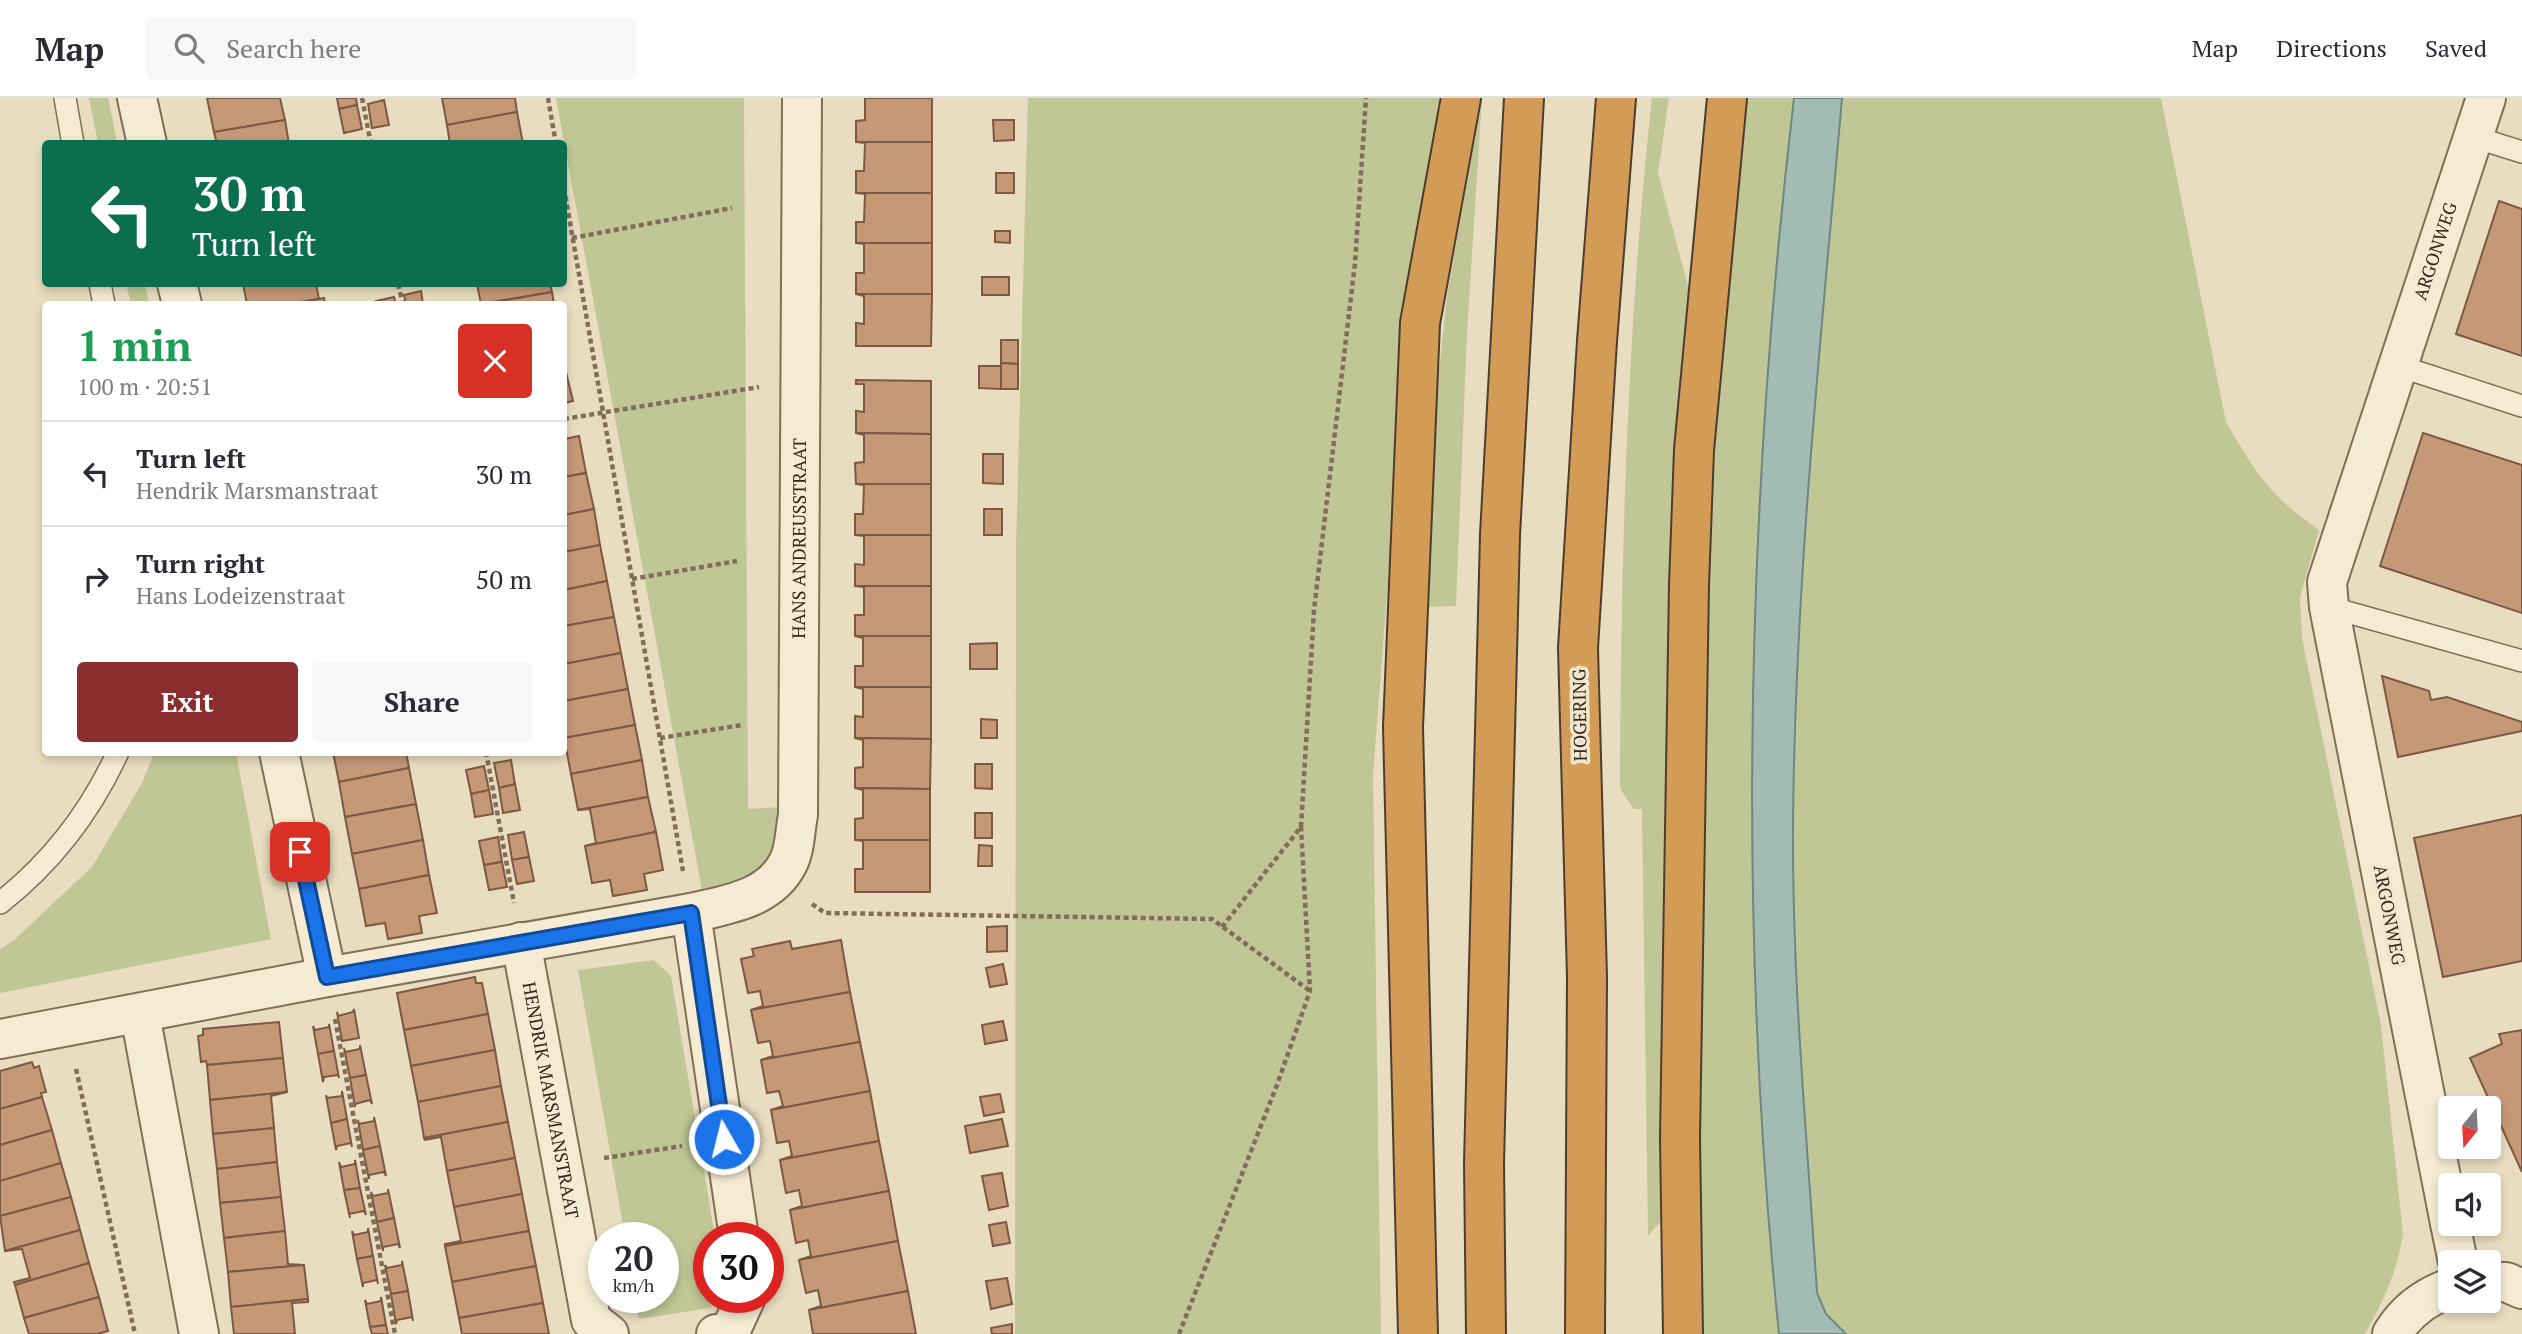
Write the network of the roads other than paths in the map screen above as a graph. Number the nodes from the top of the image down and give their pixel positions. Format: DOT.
graph roads {
  1 [pos="65,98"];
  2 [pos="137,98"];
  3 [pos="802,98"];
  4 [pos="1461,98"];
  5 [pos="1524,98"];
  6 [pos="1616,98"];
  7 [pos="1727,98"];
  8 [pos="2486,98"];
  9 [pos="2473,137"];
  10 [pos="72,140"];
  11 [pos="146,140"];
  12 [pos="2522,152"];
  13 [pos="2399,366"];
  14 [pos="2522,406"];
  15 [pos="2329,607"];
  16 [pos="2522,661"];
  17 [pos="116,756"];
  18 [pos="280,756"];
  19 [pos="0,903"];
  20 [pos="691,913"];
  21 [pos="521,942"];
  22 [pos="327,977"];
  23 [pos="140,1014"];
  24 [pos="0,1039"];
  25 [pos="2440,1173"];
  26 [pos="737,1222"];
  27 [pos="2501,1282"];
  28 [pos="2522,1289"];
  29 [pos="2438,1292"];
  30 [pos="739,1313"];
  31 [pos="199,1334"];
  32 [pos="609,1334"];
  33 [pos="716,1334"];
  34 [pos="1418,1334"];
  35 [pos="1486,1334"];
  36 [pos="1585,1334"];
  37 [pos="1683,1334"];
  38 [pos="2392,1334"];
  1 -- 10 [label="lane"];
  2 -- 11 [label="street"];
  3 -- 20 [label="street, HANS ANDREUSSTRAAT"];
  4 -- 34 [label="highway"];
  5 -- 35 [label="highway"];
  6 -- 36 [label="highway, HOGERING"];
  7 -- 37 [label="highway"];
  8 -- 9 [label="street, ARGONWEG"];
  9 -- 12 [label="lane"];
  9 -- 13 [label="street, ARGONWEG"];
  13 -- 14 [label="lane"];
  13 -- 15 [label="street, ARGONWEG"];
  15 -- 16 [label="lane"];
  15 -- 25 [label="street, ARGONWEG"];
  17 -- 19 [label="lane"];
  18 -- 22 [label="street"];
  20 -- 21 [label="street"];
  20 -- 26 [label="street"];
  21 -- 22 [label="street"];
  21 -- 32 [label="street, HENDRIK MARSMANSTRAAT"];
  22 -- 23 [label="street"];
  23 -- 24 [label="street"];
  23 -- 31 [label="street"];
  27 -- 28 [label="street"];
  29 -- 38 [label="street"];
  30 -- 33 [label="street"];
}
